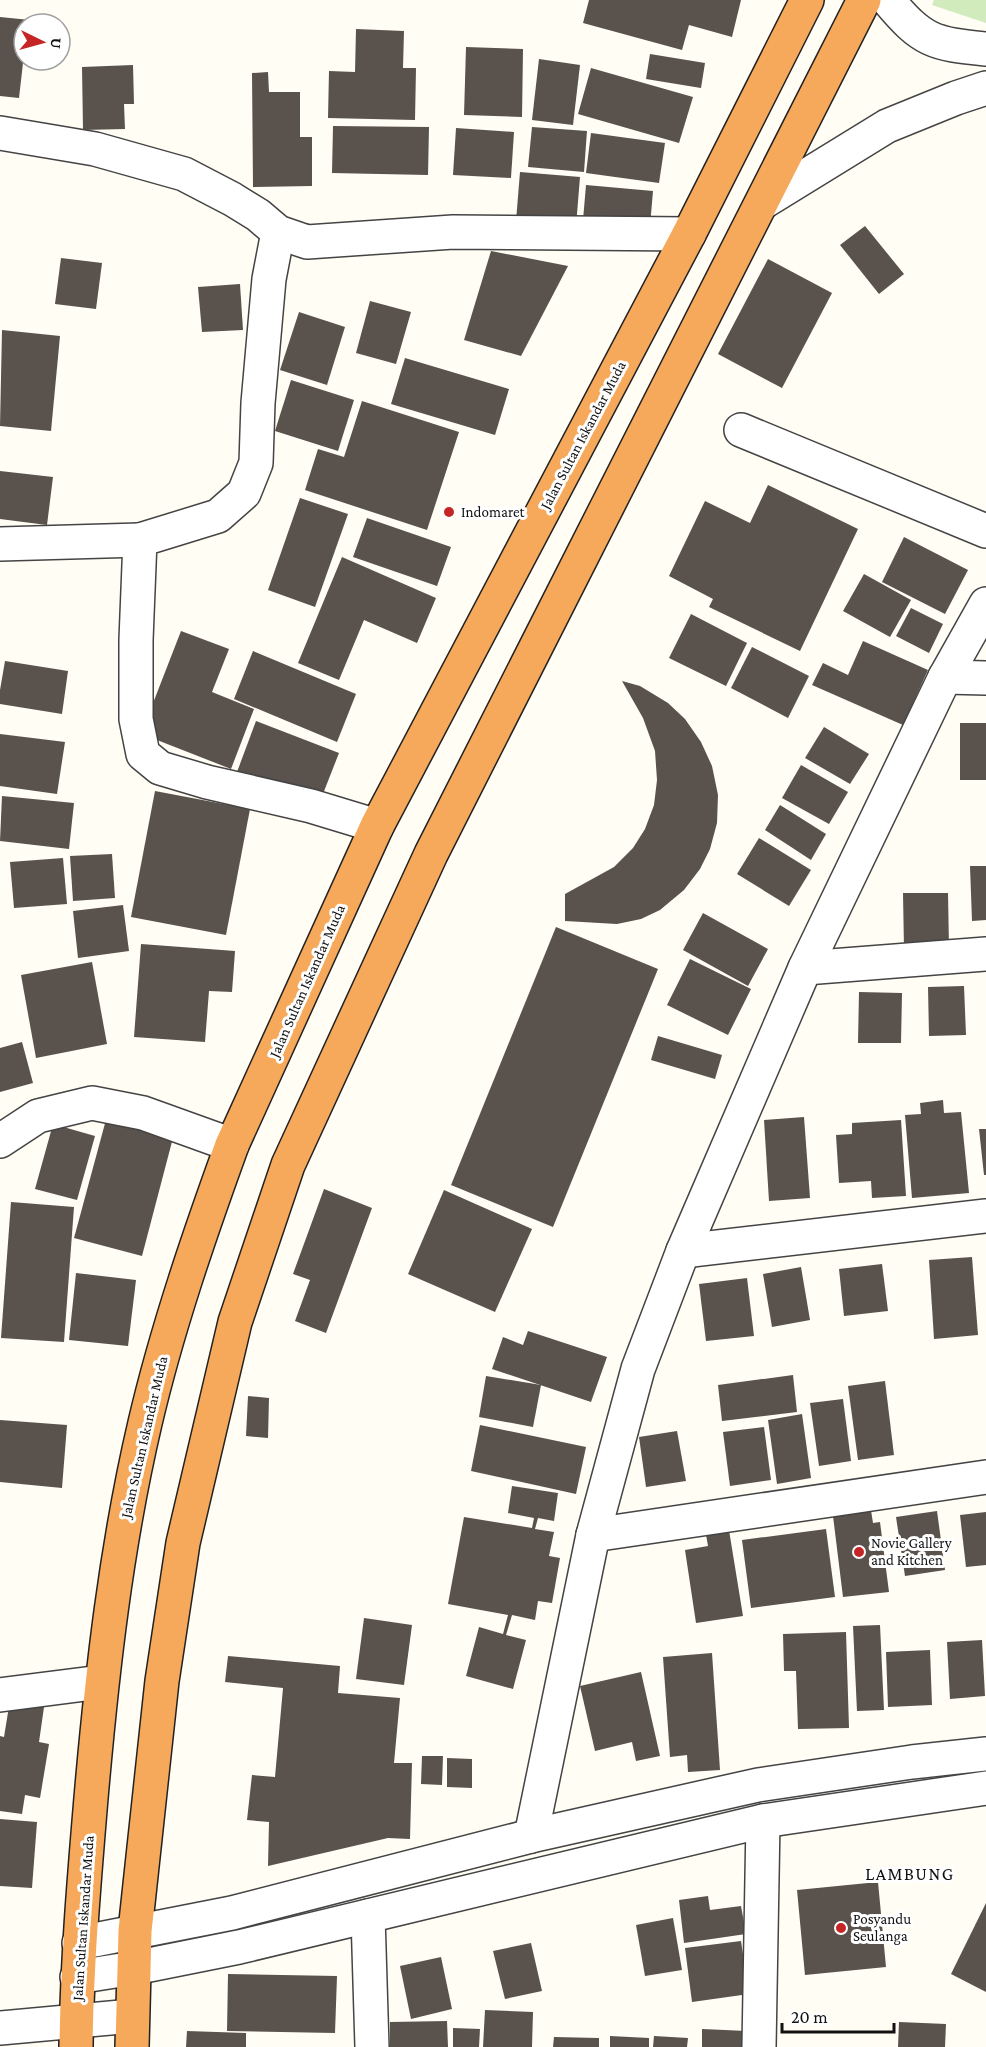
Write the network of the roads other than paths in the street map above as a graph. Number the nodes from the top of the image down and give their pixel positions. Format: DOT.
graph roads {
  1 [pos="807,0"];
  2 [pos="864,0"];
  3 [pos="888,0"];
  4 [pos="986,49"];
  5 [pos="986,88"];
  6 [pos="0,133"];
  7 [pos="762,203"];
  8 [pos="278,232"];
  9 [pos="689,234"];
  10 [pos="741,430"];
  11 [pos="986,531"];
  12 [pos="140,540"];
  13 [pos="0,544"];
  14 [pos="986,604"];
  15 [pos="945,677"];
  16 [pos="986,678"];
  17 [pos="377,826"];
  18 [pos="986,954"];
  19 [pos="805,968"];
  20 [pos="0,1141"];
  21 [pos="232,1145"];
  22 [pos="986,1216"];
  23 [pos="683,1251"];
  24 [pos="986,1477"];
  25 [pos="593,1535"];
  26 [pos="101,1682"];
  27 [pos="0,1695"];
  28 [pos="986,1754"];
  29 [pos="912,1762"];
  30 [pos="986,1788"];
  31 [pos="917,1797"];
  32 [pos="763,1821"];
  33 [pos="531,1836"];
  34 [pos="368,1916"];
  35 [pos="135,1931"];
  36 [pos="79,1943"];
  37 [pos="134,1968"];
  38 [pos="77,1977"];
  39 [pos="0,2028"];
  40 [pos="132,2031"];
  41 [pos="76,2034"];
  42 [pos="372,2047"];
  43 [pos="759,2047"];
  1 -- 9 [label="highway, Jalan Sultan Iskandar Muda"];
  2 -- 7 [label="highway"];
  3 -- 4 [label="street"];
  5 -- 7 [label="street"];
  6 -- 8 [label="street"];
  7 -- 35 [label="highway"];
  8 -- 9 [label="street"];
  8 -- 12 [label="street"];
  9 -- 17 [label="highway, Jalan Sultan Iskandar Muda"];
  10 -- 11 [label="street"];
  12 -- 13 [label="street"];
  12 -- 17 [label="street"];
  14 -- 15 [label="street"];
  15 -- 16 [label="street"];
  15 -- 19 [label="street"];
  17 -- 21 [label="highway, Jalan Sultan Iskandar Muda"];
  18 -- 19 [label="street"];
  19 -- 23 [label="street"];
  20 -- 21 [label="street"];
  21 -- 26 [label="highway, Jalan Sultan Iskandar Muda"];
  22 -- 23 [label="street"];
  23 -- 25 [label="street"];
  24 -- 25 [label="street"];
  25 -- 33 [label="street"];
  26 -- 27 [label="street"];
  26 -- 36 [label="highway, Jalan Sultan Iskandar Muda"];
  28 -- 29 [label="street"];
  29 -- 31 [label="street"];
  29 -- 33 [label="street"];
  30 -- 31 [label="street"];
  31 -- 32 [label="street"];
  32 -- 34 [label="street"];
  32 -- 43 [label="street"];
  33 -- 35 [label="street"];
  34 -- 37 [label="street"];
  34 -- 42 [label="street"];
  35 -- 36 [label="street"];
  35 -- 37 [label="highway"];
  36 -- 38 [label="highway, Jalan Sultan Iskandar Muda"];
  37 -- 38 [label="street"];
  37 -- 40 [label="highway"];
  38 -- 41 [label="highway, Jalan Sultan Iskandar Muda"];
  39 -- 41 [label="street"];
  40 -- 41 [label="street"];
}
